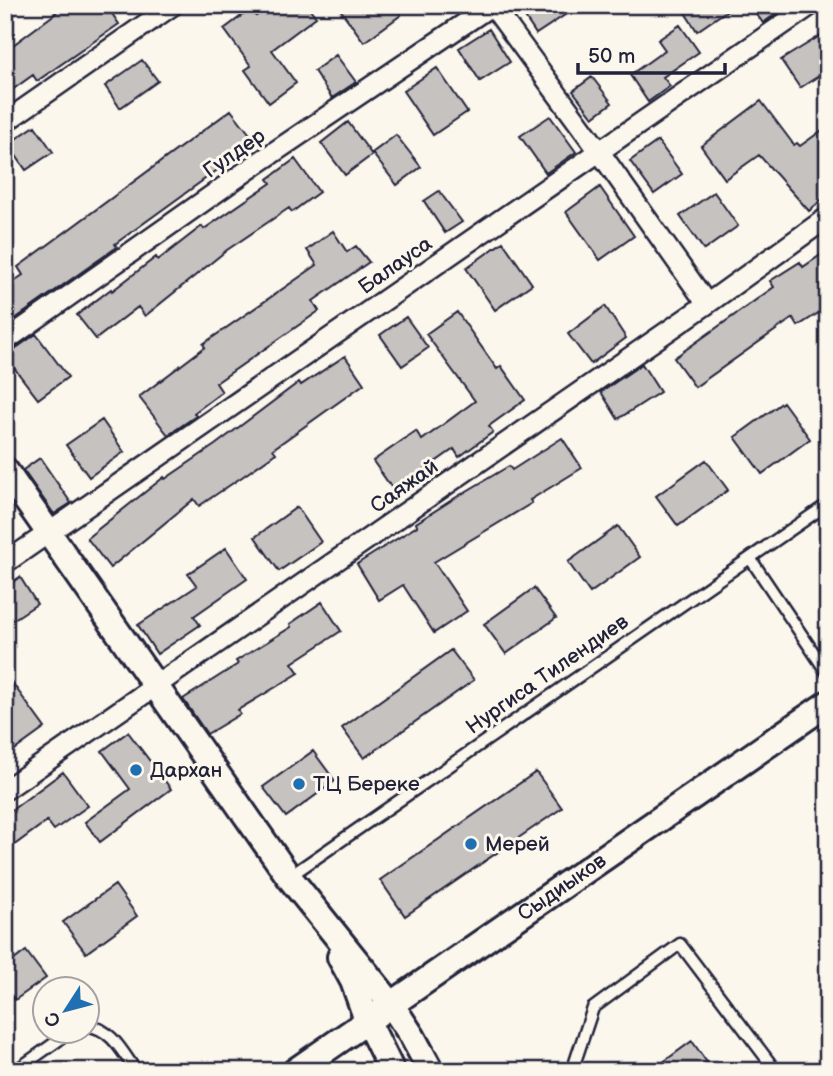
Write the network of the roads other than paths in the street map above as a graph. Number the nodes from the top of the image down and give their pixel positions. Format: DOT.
graph roads {
  1 [pos="173,5"];
  2 [pos="492,5"];
  3 [pos="811,5"];
  4 [pos="5,122"];
  5 [pos="600,151"];
  6 [pos="828,217"];
  7 [pos="707,304"];
  8 [pos="5,341"];
  9 [pos="5,470"];
  10 [pos="828,504"];
  11 [pos="48,532"];
  12 [pos="750,558"];
  13 [pos="5,563"];
  14 [pos="828,674"];
  15 [pos="156,685"];
  16 [pos="828,703"];
  17 [pos="5,790"];
  18 [pos="297,886"];
  19 [pos="391,1004"];
  20 [pos="367,1020"];
  21 [pos="102,1031"];
  22 [pos="54,1044"];
  23 [pos="15,1071"];
  24 [pos="136,1071"];
  25 [pos="295,1071"];
  26 [pos="392,1071"];
  27 [pos="431,1071"];
  28 [pos="572,1071"];
  29 [pos="776,1071"];
  1 -- 4 [label="street"];
  2 -- 5 [label="street"];
  2 -- 8 [label="street, Гулдер"];
  3 -- 5 [label="street, Балауса"];
  5 -- 7 [label="street"];
  5 -- 11 [label="street, Балауса"];
  6 -- 7 [label="street, Саяжай"];
  7 -- 15 [label="street, Саяжай"];
  9 -- 11 [label="street"];
  10 -- 12 [label="lane, Нургиса Тилендиев"];
  11 -- 13 [label="street, Балауса"];
  11 -- 15 [label="street"];
  12 -- 14 [label="lane"];
  12 -- 18 [label="lane, Нургиса Тилендиев"];
  15 -- 17 [label="street, Саяжай"];
  15 -- 18 [label="street"];
  16 -- 19 [label="street, Сыдиыков"];
  18 -- 19 [label="street"];
  18 -- 20 [label="street"];
  19 -- 20 [label="street, Сыдиыков"];
  19 -- 27 [label="street"];
  20 -- 25 [label="street, Сыдиыков"];
  20 -- 26 [label="street"];
  21 -- 24 [label="lane"];
  22 -- 23 [label="lane"];
  28 -- 29 [label="lane"];
}
